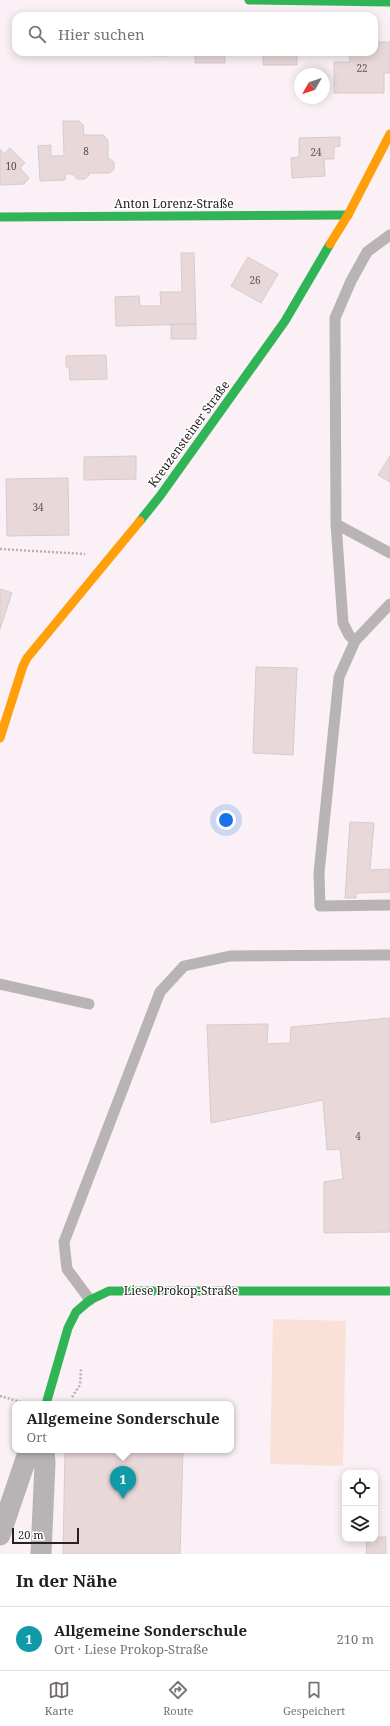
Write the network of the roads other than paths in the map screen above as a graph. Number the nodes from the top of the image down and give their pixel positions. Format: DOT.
graph roads {
  1 [pos="249,0"];
  2 [pos="390,2"];
  3 [pos="390,134"];
  4 [pos="348,215"];
  5 [pos="0,217"];
  6 [pos="390,235"];
  7 [pos="336,524"];
  8 [pos="390,553"];
  9 [pos="390,604"];
  10 [pos="355,640"];
  11 [pos="0,738"];
  12 [pos="390,905"];
  13 [pos="390,955"];
  14 [pos="0,984"];
  15 [pos="89,1004"];
  16 [pos="390,1291"];
  17 [pos="90,1300"];
  18 [pos="47,1401"];
  19 [pos="28,1453"];
  20 [pos="44,1453"];
  21 [pos="0,1536"];
  22 [pos="41,1554"];
  1 -- 2 [label="street"];
  3 -- 4 [label="street, Kreuzensteiner Straße"];
  4 -- 5 [label="street, Anton Lorenz-Straße"];
  4 -- 11 [label="street, Kreuzensteiner Straße"];
  6 -- 7 [label="lane"];
  7 -- 8 [label="lane"];
  7 -- 10 [label="lane"];
  9 -- 10 [label="lane"];
  10 -- 12 [label="lane"];
  13 -- 17 [label="lane"];
  14 -- 15 [label="lane"];
  16 -- 17 [label="street, Liese Prokop-Straße"];
  17 -- 18 [label="street, Liese Prokop-Straße"];
  19 -- 21 [label="street"];
  20 -- 22 [label="street"];
}
